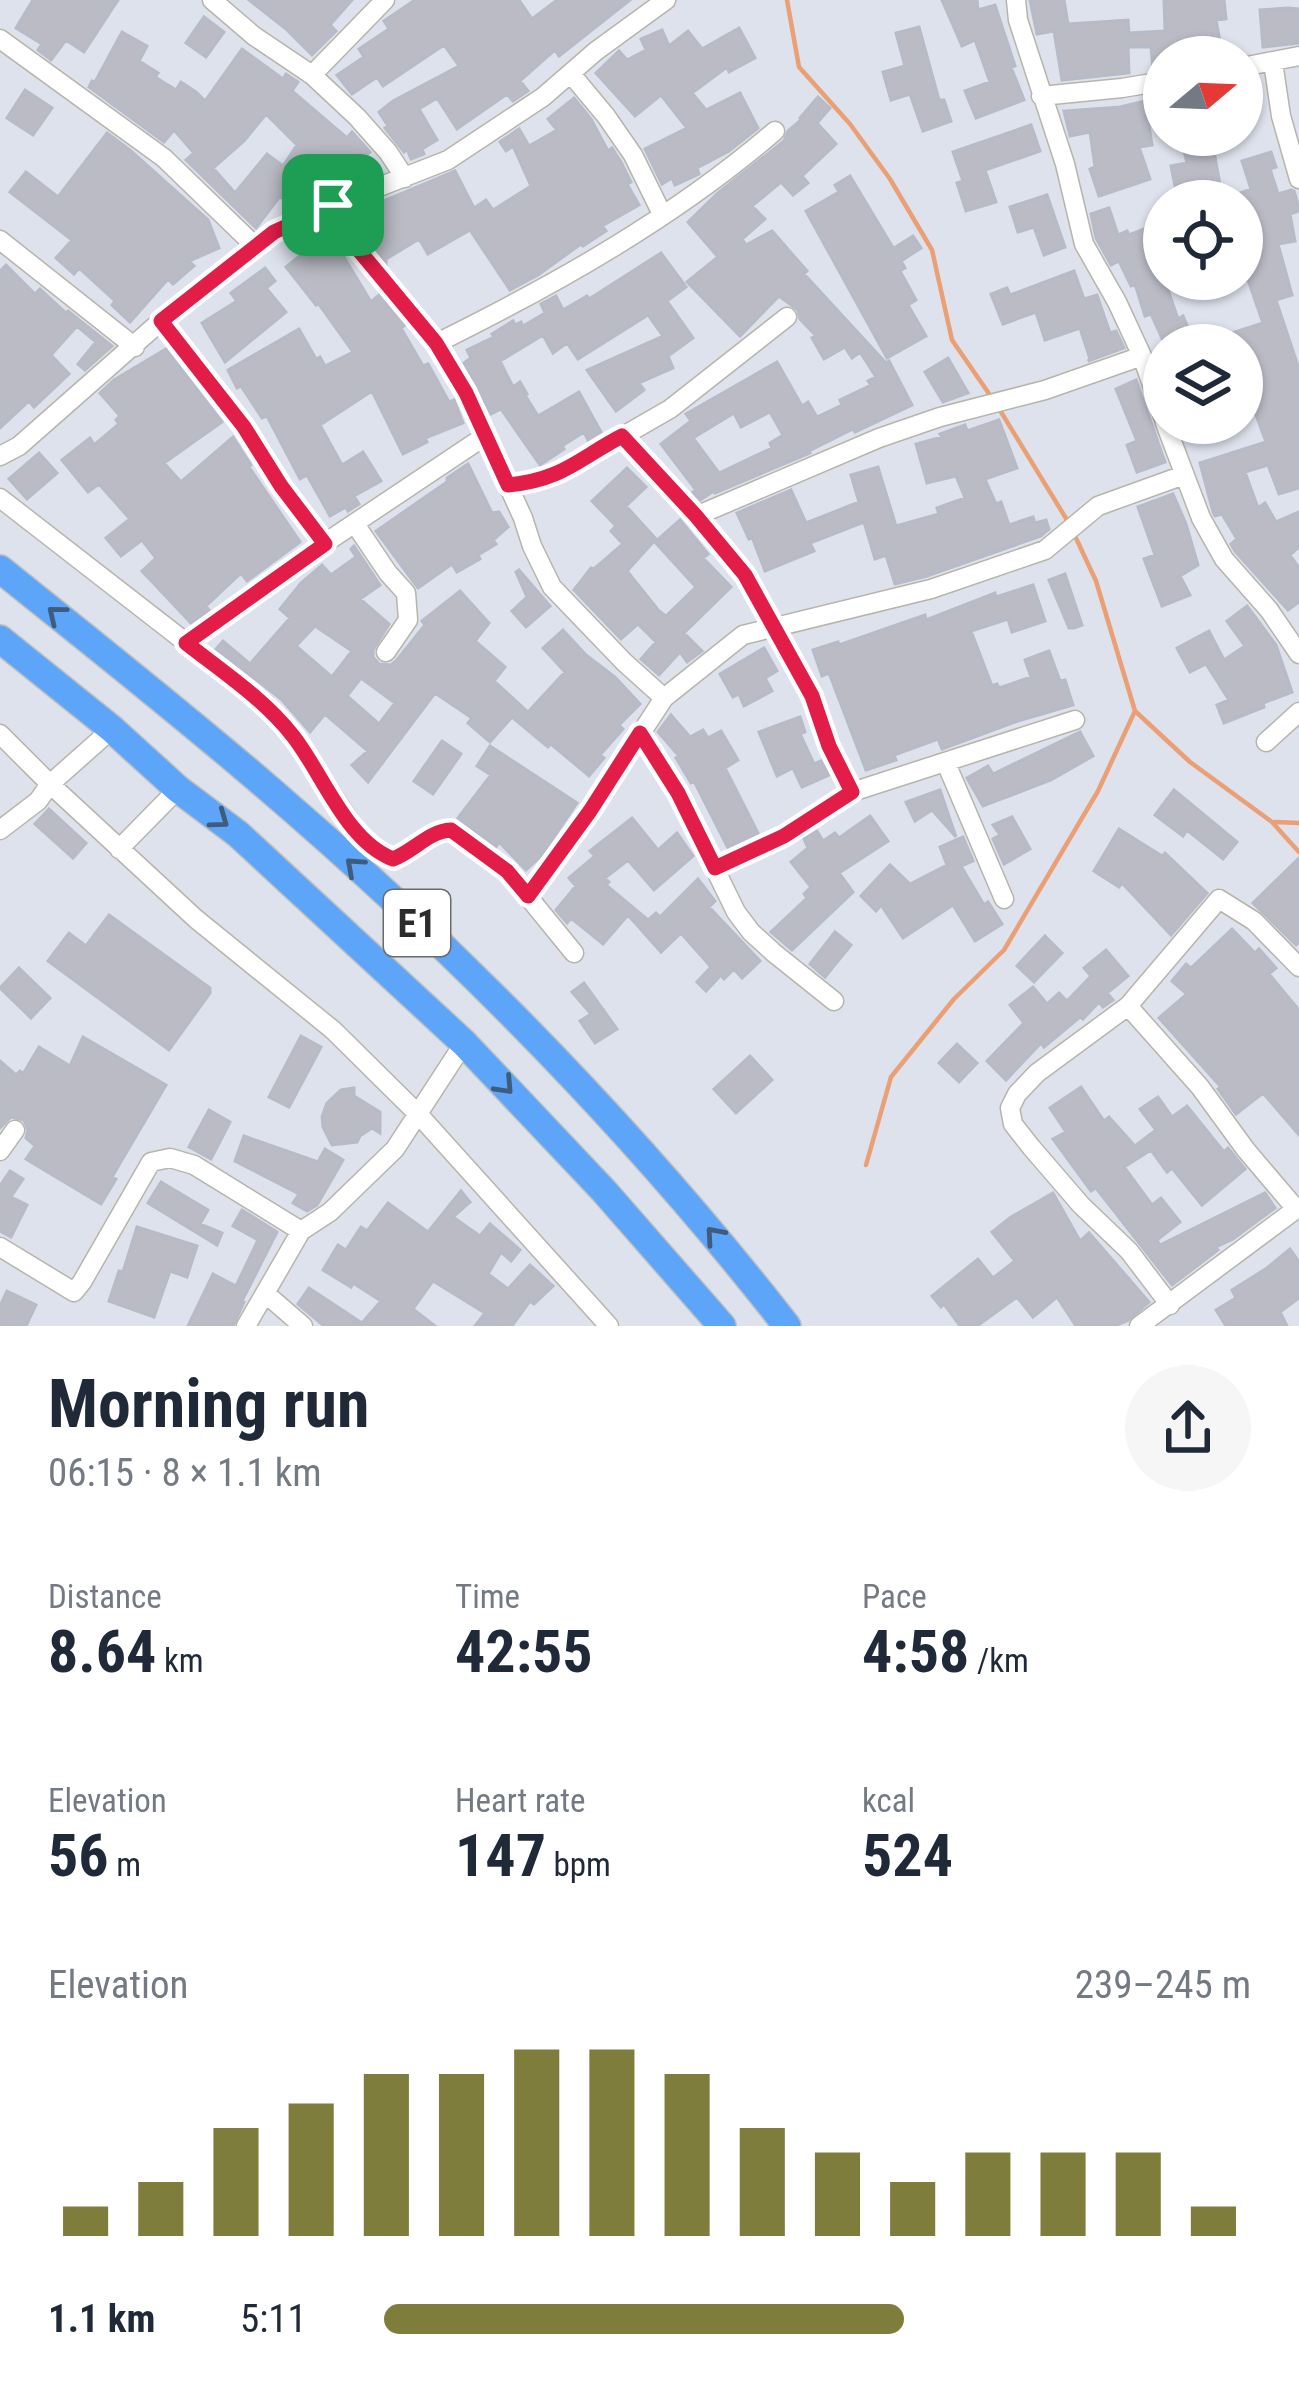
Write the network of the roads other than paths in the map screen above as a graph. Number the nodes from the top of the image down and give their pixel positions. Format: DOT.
graph roads {
  1 [pos="212,0"];
  2 [pos="385,0"];
  3 [pos="667,0"];
  4 [pos="1016,0"];
  5 [pos="0,39"];
  6 [pos="1299,56"];
  7 [pos="1273,62"];
  8 [pos="1263,64"];
  9 [pos="571,74"];
  10 [pos="312,75"];
  11 [pos="1143,84"];
  12 [pos="1041,96"];
  13 [pos="775,131"];
  14 [pos="405,178"];
  15 [pos="1299,179"];
  16 [pos="333,205"];
  17 [pos="662,214"];
  18 [pos="0,240"];
  19 [pos="255,246"];
  20 [pos="787,316"];
  21 [pos="161,321"];
  22 [pos="436,343"];
  23 [pos="135,347"];
  24 [pos="1142,356"];
  25 [pos="485,436"];
  26 [pos="622,436"];
  27 [pos="1173,444"];
  28 [pos="0,456"];
  29 [pos="1184,476"];
  30 [pos="508,485"];
  31 [pos="0,498"];
  32 [pos="696,516"];
  33 [pos="355,524"];
  34 [pos="325,544"];
  35 [pos="0,568"];
  36 [pos="774,629"];
  37 [pos="0,639"];
  38 [pos="186,643"];
  39 [pos="386,652"];
  40 [pos="1299,654"];
  41 [pos="664,698"];
  42 [pos="1299,712"];
  43 [pos="1075,720"];
  44 [pos="112,728"];
  45 [pos="640,733"];
  46 [pos="0,734"];
  47 [pos="1266,742"];
  48 [pos="946,763"];
  49 [pos="50,784"];
  50 [pos="178,790"];
  51 [pos="852,792"];
  52 [pos="0,830"];
  53 [pos="119,849"];
  54 [pos="715,868"];
  55 [pos="528,896"];
  56 [pos="1004,899"];
  57 [pos="574,952"];
  58 [pos="1299,968"];
  59 [pos="834,1000"];
  60 [pos="1128,1006"];
  61 [pos="464,1043"];
  62 [pos="418,1114"];
  63 [pos="16,1130"];
  64 [pos="0,1151"];
  65 [pos="1298,1208"];
  66 [pos="301,1231"];
  67 [pos="0,1247"];
  68 [pos="266,1294"];
  69 [pos="1170,1305"];
  70 [pos="246,1326"];
  71 [pos="303,1326"];
  72 [pos="609,1326"];
  73 [pos="722,1326"];
  74 [pos="787,1326"];
  75 [pos="1139,1326"];
  1 -- 10 [label="street"];
  2 -- 10 [label="street"];
  3 -- 9 [label="street"];
  4 -- 12 [label="street"];
  5 -- 19 [label="street"];
  6 -- 7 [label="street"];
  7 -- 8 [label="street"];
  7 -- 15 [label="street"];
  9 -- 14 [label="street"];
  9 -- 17 [label="street"];
  10 -- 14 [label="street"];
  11 -- 12 [label="street"];
  12 -- 24 [label="street"];
  13 -- 17 [label="street"];
  14 -- 16 [label="street"];
  16 -- 19 [label="street"];
  16 -- 22 [label="street"];
  17 -- 22 [label="street"];
  18 -- 23 [label="street"];
  19 -- 21 [label="street"];
  20 -- 26 [label="street"];
  21 -- 23 [label="street"];
  21 -- 34 [label="street"];
  22 -- 25 [label="street"];
  23 -- 28 [label="street"];
  24 -- 32 [label="street"];
  25 -- 30 [label="street"];
  25 -- 33 [label="street"];
  26 -- 30 [label="street"];
  26 -- 32 [label="street"];
  27 -- 29 [label="street"];
  29 -- 36 [label="street"];
  29 -- 40 [label="street"];
  30 -- 41 [label="street"];
  31 -- 38 [label="street"];
  32 -- 36 [label="street"];
  33 -- 34 [label="street"];
  33 -- 39 [label="street"];
  34 -- 38 [label="street"];
  74 -- 35 [label="highway, E1, one-way"];
  36 -- 41 [label="street"];
  36 -- 51 [label="street"];
  37 -- 44 [label="highway, E1"];
  38 -- 55 [label="street"];
  41 -- 45 [label="street"];
  42 -- 47 [label="street"];
  43 -- 48 [label="street"];
  44 -- 49 [label="street"];
  44 -- 50 [label="highway, E1"];
  45 -- 54 [label="street"];
  45 -- 55 [label="street"];
  46 -- 49 [label="street"];
  48 -- 51 [label="street"];
  48 -- 56 [label="street"];
  49 -- 52 [label="street"];
  49 -- 53 [label="street"];
  50 -- 53 [label="street"];
  50 -- 61 [label="highway, E1, one-way"];
  51 -- 54 [label="street"];
  53 -- 62 [label="street"];
  54 -- 59 [label="street"];
  55 -- 57 [label="street"];
  58 -- 60 [label="street"];
  60 -- 65 [label="street"];
  60 -- 69 [label="street"];
  61 -- 62 [label="street"];
  61 -- 73 [label="highway, E1, one-way"];
  62 -- 66 [label="street"];
  62 -- 72 [label="street"];
  63 -- 64 [label="street"];
  65 -- 69 [label="street"];
  66 -- 67 [label="street"];
  66 -- 68 [label="street"];
  68 -- 70 [label="street"];
  68 -- 71 [label="street"];
  69 -- 75 [label="street"];
}
